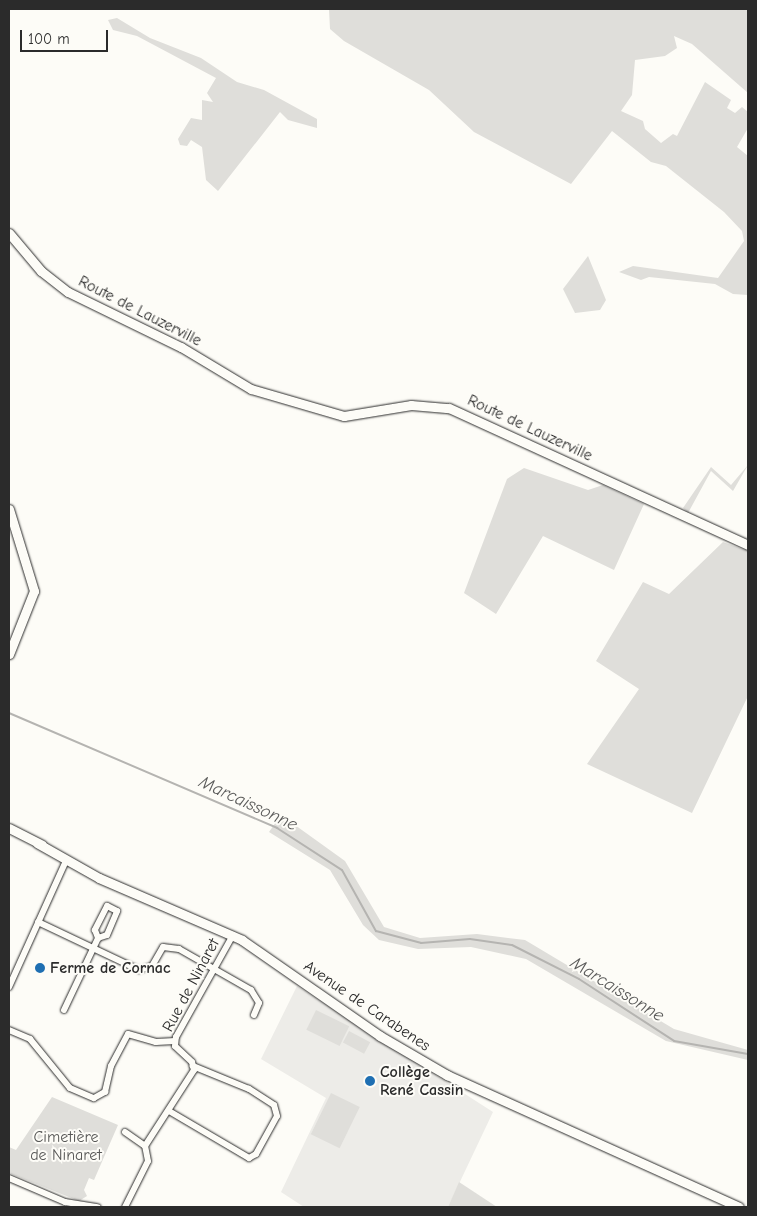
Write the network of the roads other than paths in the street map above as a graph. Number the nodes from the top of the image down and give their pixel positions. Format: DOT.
graph roads {
  1 [pos="9,233"];
  2 [pos="9,509"];
  3 [pos="748,545"];
  4 [pos="9,654"];
  5 [pos="9,828"];
  6 [pos="37,843"];
  7 [pos="66,860"];
  8 [pos="119,887"];
  9 [pos="38,922"];
  10 [pos="233,935"];
  11 [pos="98,938"];
  12 [pos="93,949"];
  13 [pos="217,968"];
  14 [pos="9,987"];
  15 [pos="64,1010"];
  16 [pos="254,1015"];
  17 [pos="9,1030"];
  18 [pos="175,1041"];
  19 [pos="194,1066"];
  20 [pos="169,1111"];
  21 [pos="125,1132"];
  22 [pos="145,1146"];
  23 [pos="9,1178"];
  24 [pos="98,1207"];
  25 [pos="125,1207"];
  26 [pos="739,1207"];
  1 -- 3 [label="street, Route de Lauzerville"];
  2 -- 4 [label="street"];
  5 -- 6 [label="street, Avenue de Carabenes"];
  6 -- 7 [label="street, Avenue de Carabenes"];
  6 -- 8 [label="street, Avenue de Carabenes"];
  7 -- 8 [label="street, Avenue de Carabenes"];
  7 -- 9 [label="street"];
  8 -- 10 [label="street, Avenue de Carabenes"];
  9 -- 12 [label="street"];
  9 -- 14 [label="street"];
  10 -- 13 [label="street, Rue de Ninaret"];
  10 -- 26 [label="street, Avenue de Carabenes"];
  11 -- 11 [label="street"];
  11 -- 12 [label="street"];
  12 -- 13 [label="street"];
  12 -- 15 [label="street"];
  13 -- 16 [label="street"];
  13 -- 18 [label="street, Rue de Ninaret"];
  17 -- 18 [label="street"];
  18 -- 19 [label="street, Rue de Ninaret"];
  19 -- 20 [label="street"];
  19 -- 20 [label="street"];
  20 -- 22 [label="street"];
  21 -- 22 [label="street"];
  22 -- 25 [label="street"];
  23 -- 24 [label="street"];
}
